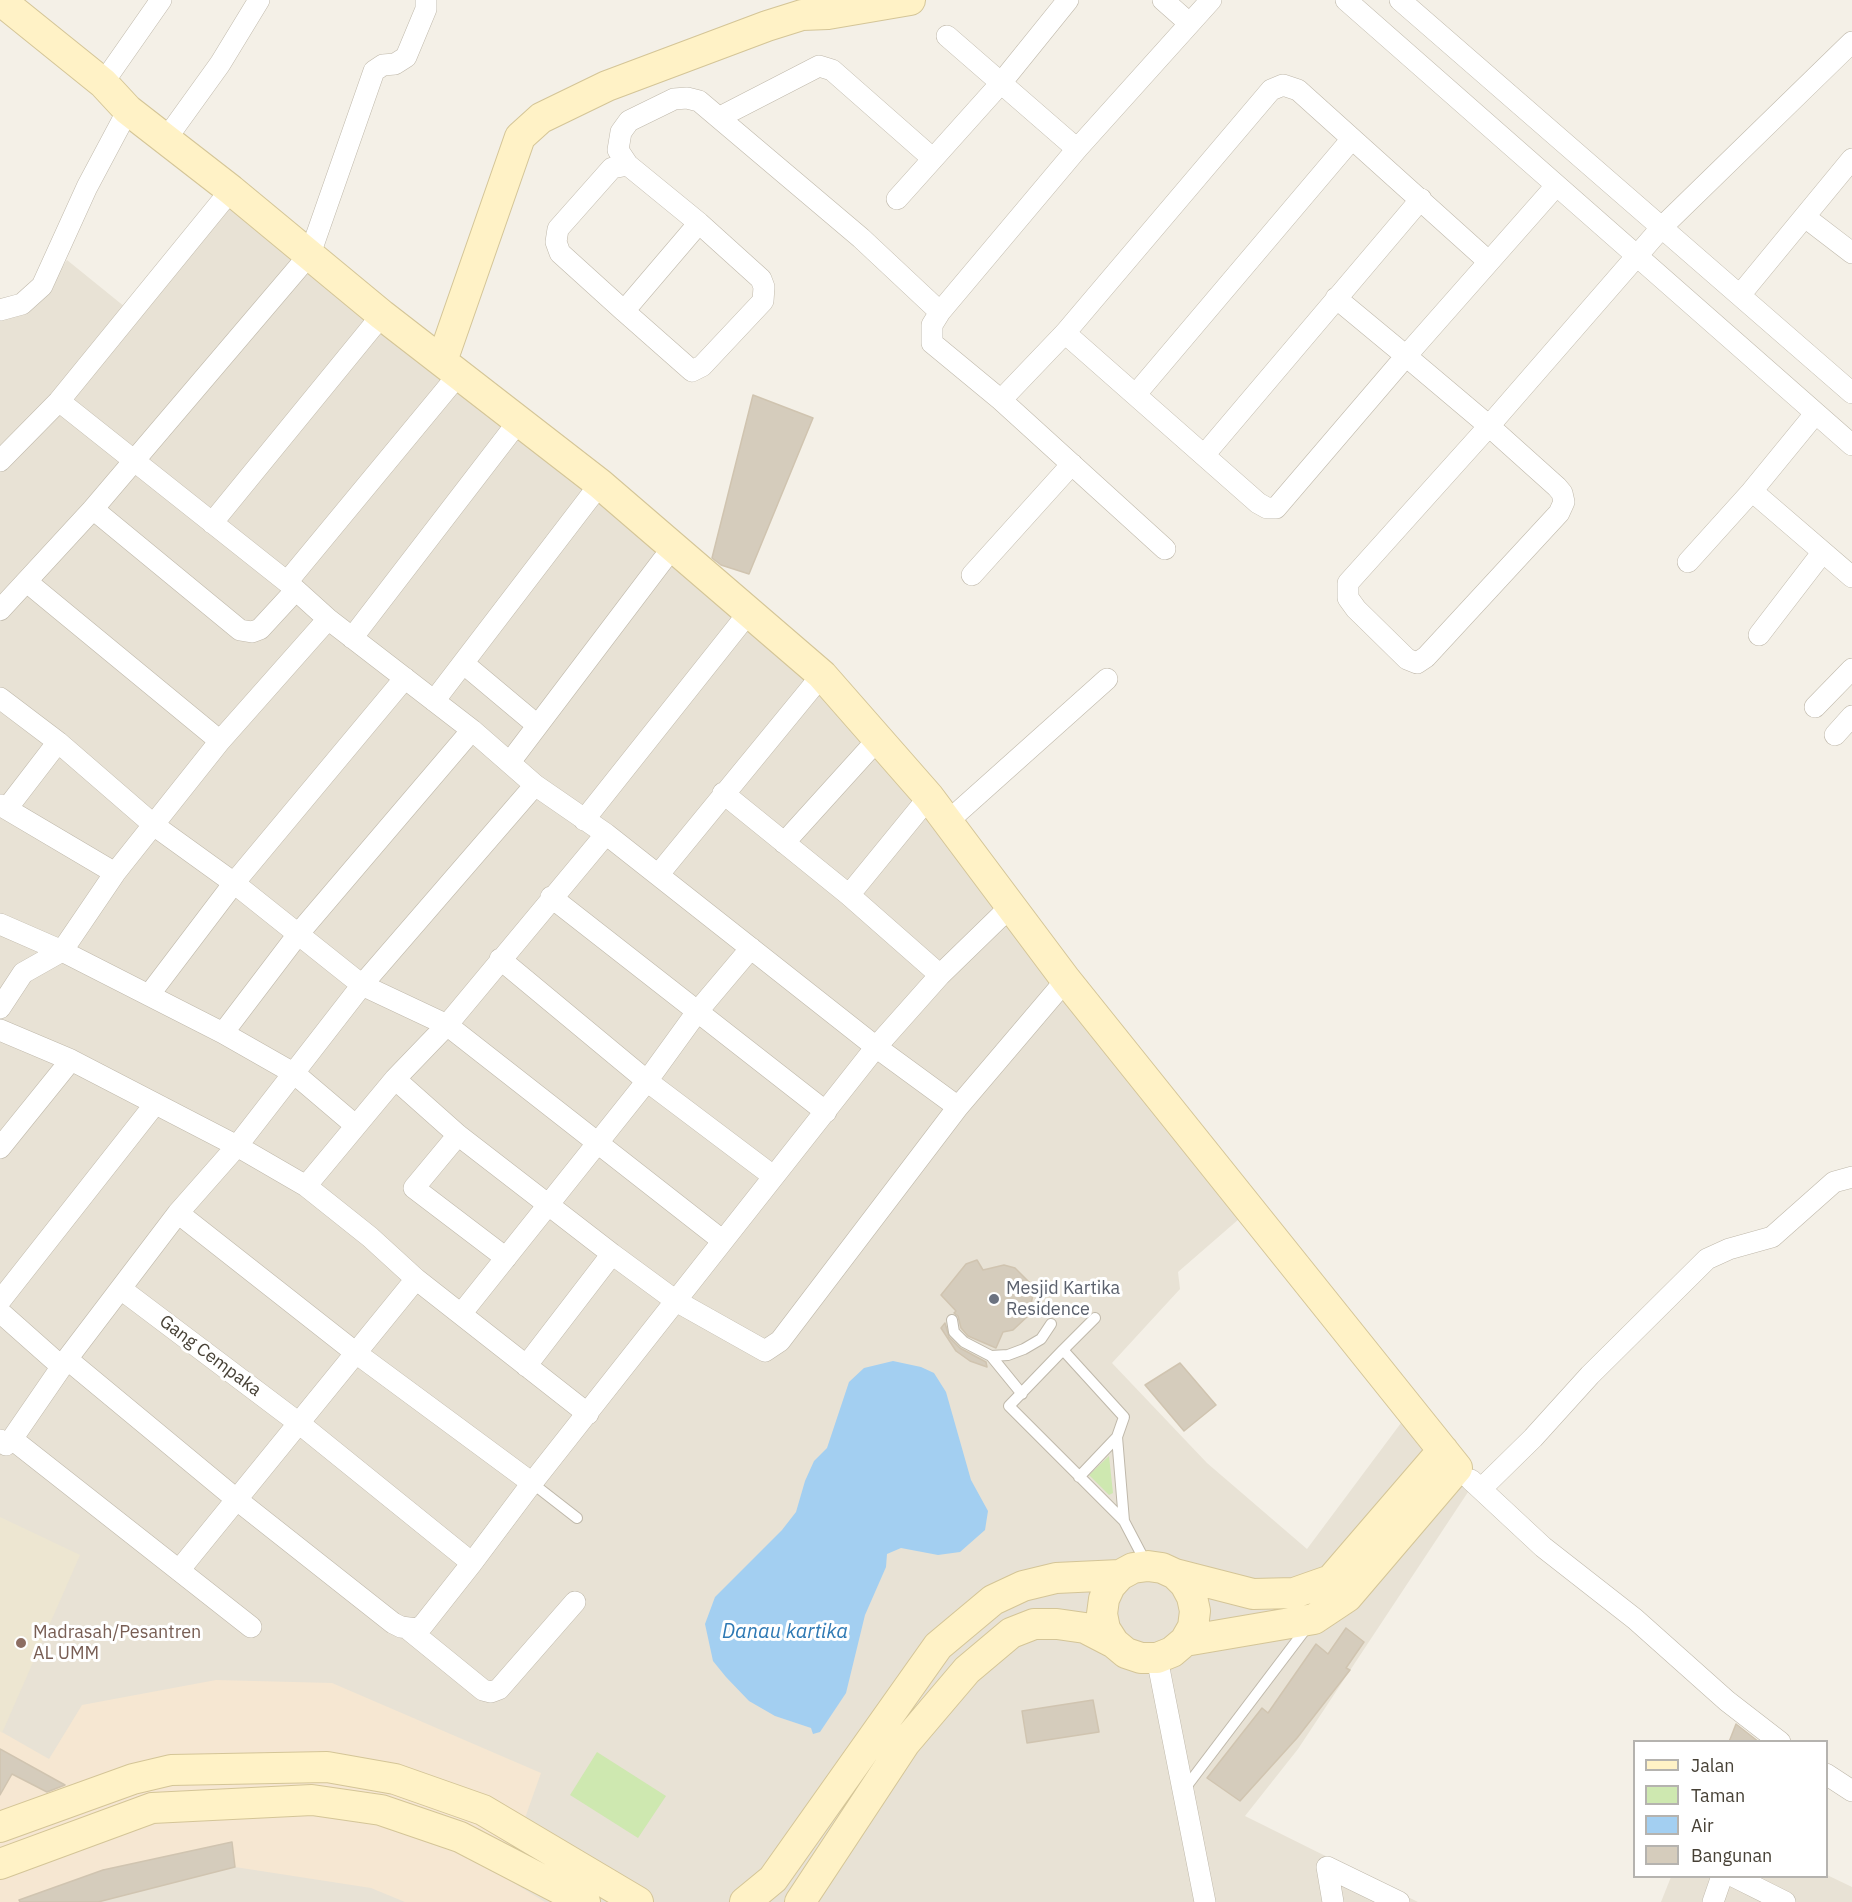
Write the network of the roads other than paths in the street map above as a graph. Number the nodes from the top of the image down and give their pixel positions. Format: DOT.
graph roads {
  1 [pos="0,0"];
  2 [pos="161,0"];
  3 [pos="259,0"];
  4 [pos="426,0"];
  5 [pos="910,0"];
  6 [pos="1068,0"];
  7 [pos="1163,0"];
  8 [pos="1211,0"];
  9 [pos="1346,0"];
  10 [pos="1400,0"];
  11 [pos="810,8"];
  12 [pos="1189,23"];
  13 [pos="947,36"];
  14 [pos="1851,44"];
  15 [pos="1001,82"];
  16 [pos="103,83"];
  17 [pos="128,110"];
  18 [pos="720,117"];
  19 [pos="166,139"];
  20 [pos="1351,140"];
  21 [pos="1077,149"];
  22 [pos="932,158"];
  23 [pos="1852,159"];
  24 [pos="628,165"];
  25 [pos="1556,187"];
  26 [pos="231,190"];
  27 [pos="897,199"];
  28 [pos="1421,200"];
  29 [pos="1805,217"];
  30 [pos="699,223"];
  31 [pos="1662,227"];
  32 [pos="1852,253"];
  33 [pos="310,254"];
  34 [pos="1636,257"];
  35 [pos="1488,261"];
  36 [pos="1740,295"];
  37 [pos="1336,298"];
  38 [pos="0,310"];
  39 [pos="624,311"];
  40 [pos="940,312"];
  41 [pos="382,315"];
  42 [pos="1065,333"];
  43 [pos="1406,356"];
  44 [pos="455,371"];
  45 [pos="1852,393"];
  46 [pos="1136,394"];
  47 [pos="1001,400"];
  48 [pos="59,402"];
  49 [pos="1815,414"];
  50 [pos="518,422"];
  51 [pos="1489,426"];
  52 [pos="1852,445"];
  53 [pos="1205,454"];
  54 [pos="135,459"];
  55 [pos="0,461"];
  56 [pos="1072,464"];
  57 [pos="600,484"];
  58 [pos="1752,491"];
  59 [pos="93,509"];
  60 [pos="212,524"];
  61 [pos="1165,549"];
  62 [pos="1822,553"];
  63 [pos="663,560"];
  64 [pos="1688,562"];
  65 [pos="972,575"];
  66 [pos="1852,577"];
  67 [pos="27,582"];
  68 [pos="291,586"];
  69 [pos="0,610"];
  70 [pos="750,611"];
  71 [pos="328,620"];
  72 [pos="1759,635"];
  73 [pos="352,638"];
  74 [pos="463,663"];
  75 [pos="1852,669"];
  76 [pos="822,675"];
  77 [pos="405,678"];
  78 [pos="1107,679"];
  79 [pos="0,698"];
  80 [pos="434,701"];
  81 [pos="1815,707"];
  82 [pos="1852,717"];
  83 [pos="537,725"];
  84 [pos="472,730"];
  85 [pos="1835,735"];
  86 [pos="879,738"];
  87 [pos="220,741"];
  88 [pos="58,742"];
  89 [pos="510,762"];
  90 [pos="535,784"];
  91 [pos="723,793"];
  92 [pos="928,797"];
  93 [pos="4,806"];
  94 [pos="584,820"];
  95 [pos="946,823"];
  96 [pos="155,826"];
  97 [pos="606,834"];
  98 [pos="784,843"];
  99 [pos="115,873"];
  100 [pos="658,875"];
  101 [pos="234,883"];
  102 [pos="849,895"];
  103 [pos="551,897"];
  104 [pos="1010,907"];
  105 [pos="0,924"];
  106 [pos="299,933"];
  107 [pos="751,948"];
  108 [pos="62,951"];
  109 [pos="500,959"];
  110 [pos="940,975"];
  111 [pos="1066,980"];
  112 [pos="362,985"];
  113 [pos="149,995"];
  114 [pos="0,1008"];
  115 [pos="697,1012"];
  116 [pos="447,1025"];
  117 [pos="0,1030"];
  118 [pos="223,1033"];
  119 [pos="876,1047"];
  120 [pos="71,1060"];
  121 [pos="295,1074"];
  122 [pos="395,1079"];
  123 [pos="647,1081"];
  124 [pos="155,1104"];
  125 [pos="958,1107"];
  126 [pos="826,1112"];
  127 [pos="355,1125"];
  128 [pos="458,1135"];
  129 [pos="598,1142"];
  130 [pos="237,1146"];
  131 [pos="0,1148"];
  132 [pos="772,1176"];
  133 [pos="1852,1177"];
  134 [pos="306,1186"];
  135 [pos="549,1205"];
  136 [pos="178,1213"];
  137 [pos="723,1242"];
  138 [pos="612,1254"];
  139 [pos="506,1258"];
  140 [pos="416,1279"];
  141 [pos="121,1289"];
  142 [pos="0,1301"];
  143 [pos="676,1301"];
  144 [pos="0,1312"];
  145 [pos="461,1314"];
  146 [pos="1095,1318"];
  147 [pos="952,1320"];
  148 [pos="1051,1324"];
  149 [pos="1063,1350"];
  150 [pos="356,1353"];
  151 [pos="991,1356"];
  152 [pos="65,1363"];
  153 [pos="526,1366"];
  154 [pos="1022,1394"];
  155 [pos="588,1414"];
  156 [pos="300,1424"];
  157 [pos="1117,1437"];
  158 [pos="6,1439"];
  159 [pos="1450,1459"];
  160 [pos="1079,1477"];
  161 [pos="531,1483"];
  162 [pos="1481,1489"];
  163 [pos="236,1499"];
  164 [pos="577,1518"];
  165 [pos="1124,1521"];
  166 [pos="472,1563"];
  167 [pos="180,1569"];
  168 [pos="1148,1572"];
  169 [pos="574,1602"];
  170 [pos="1314,1618"];
  171 [pos="251,1627"];
  172 [pos="408,1629"];
  173 [pos="1185,1641"];
  174 [pos="1114,1643"];
  175 [pos="1157,1658"];
  176 [pos="1777,1740"];
  177 [pos="1828,1775"];
  178 [pos="1183,1791"];
  179 [pos="1852,1791"];
  180 [pos="0,1827"];
  181 [pos="0,1864"];
  182 [pos="1721,1878"];
  183 [pos="1737,1878"];
  184 [pos="1781,1901"];
  185 [pos="585,1902"];
  186 [pos="638,1902"];
  187 [pos="745,1902"];
  188 [pos="800,1902"];
  189 [pos="1205,1902"];
  190 [pos="1333,1902"];
  191 [pos="1399,1902"];
  192 [pos="1713,1902"];
  1 -- 16 [label="street"];
  2 -- 16 [label="street"];
  3 -- 19 [label="street"];
  4 -- 33 [label="street"];
  5 -- 11 [label="street"];
  6 -- 15 [label="street"];
  7 -- 12 [label="street"];
  8 -- 12 [label="street"];
  9 -- 25 [label="street"];
  10 -- 31 [label="street"];
  11 -- 44 [label="street"];
  12 -- 21 [label="street"];
  13 -- 15 [label="street"];
  14 -- 31 [label="street"];
  15 -- 21 [label="street"];
  15 -- 22 [label="street"];
  16 -- 17 [label="street"];
  17 -- 19 [label="street"];
  17 -- 38 [label="street"];
  18 -- 22 [label="street"];
  18 -- 24 [label="street"];
  18 -- 40 [label="street"];
  19 -- 26 [label="street"];
  20 -- 28 [label="street"];
  20 -- 42 [label="street"];
  20 -- 46 [label="street"];
  21 -- 40 [label="street"];
  22 -- 27 [label="street"];
  23 -- 29 [label="street"];
  24 -- 30 [label="street"];
  24 -- 39 [label="street"];
  25 -- 34 [label="street"];
  25 -- 35 [label="street"];
  26 -- 33 [label="street"];
  26 -- 48 [label="street"];
  28 -- 35 [label="street"];
  28 -- 37 [label="street"];
  29 -- 32 [label="street"];
  29 -- 36 [label="street"];
  30 -- 39 [label="street"];
  30 -- 39 [label="street"];
  31 -- 34 [label="street"];
  31 -- 36 [label="street"];
  33 -- 41 [label="street"];
  33 -- 54 [label="street"];
  34 -- 49 [label="street"];
  34 -- 51 [label="street"];
  35 -- 43 [label="street"];
  36 -- 45 [label="street"];
  37 -- 43 [label="street"];
  37 -- 53 [label="street"];
  40 -- 47 [label="street"];
  41 -- 44 [label="street"];
  41 -- 60 [label="street"];
  42 -- 46 [label="street"];
  42 -- 47 [label="street"];
  43 -- 51 [label="street"];
  43 -- 53 [label="street"];
  44 -- 50 [label="street"];
  44 -- 68 [label="street"];
  46 -- 53 [label="street"];
  47 -- 56 [label="street"];
  48 -- 54 [label="street"];
  48 -- 55 [label="street"];
  49 -- 52 [label="street"];
  49 -- 58 [label="street"];
  50 -- 57 [label="street"];
  50 -- 73 [label="street"];
  51 -- 51 [label="street"];
  54 -- 59 [label="street"];
  54 -- 60 [label="street"];
  56 -- 61 [label="street"];
  56 -- 65 [label="street"];
  57 -- 70 [label="street"];
  57 -- 74 [label="street"];
  58 -- 62 [label="street"];
  58 -- 64 [label="street"];
  59 -- 67 [label="street"];
  59 -- 68 [label="street"];
  60 -- 68 [label="street"];
  62 -- 66 [label="street"];
  62 -- 72 [label="street"];
  63 -- 83 [label="street"];
  67 -- 69 [label="street"];
  67 -- 87 [label="street"];
  68 -- 71 [label="street"];
  70 -- 76 [label="street"];
  70 -- 94 [label="street"];
  71 -- 73 [label="street"];
  71 -- 87 [label="street"];
  73 -- 77 [label="street"];
  74 -- 80 [label="street"];
  74 -- 83 [label="street"];
  75 -- 81 [label="street"];
  76 -- 86 [label="street"];
  76 -- 91 [label="street"];
  77 -- 80 [label="street"];
  77 -- 101 [label="street"];
  78 -- 95 [label="street"];
  79 -- 88 [label="street"];
  80 -- 84 [label="street"];
  82 -- 85 [label="street"];
  83 -- 89 [label="street"];
  84 -- 89 [label="street"];
  84 -- 106 [label="street"];
  86 -- 92 [label="street"];
  86 -- 98 [label="street"];
  87 -- 96 [label="street"];
  88 -- 93 [label="street"];
  88 -- 96 [label="street"];
  89 -- 90 [label="street"];
  90 -- 94 [label="street"];
  90 -- 112 [label="street"];
  91 -- 98 [label="street"];
  91 -- 100 [label="street"];
  92 -- 95 [label="street"];
  92 -- 102 [label="street"];
  93 -- 99 [label="street"];
  94 -- 97 [label="street"];
  95 -- 104 [label="street"];
  96 -- 99 [label="street"];
  96 -- 101 [label="street"];
  97 -- 100 [label="street"];
  97 -- 103 [label="street"];
  98 -- 102 [label="street"];
  99 -- 108 [label="street"];
  100 -- 107 [label="street"];
  101 -- 106 [label="street"];
  101 -- 113 [label="street"];
  102 -- 110 [label="street"];
  103 -- 109 [label="street"];
  103 -- 115 [label="street"];
  104 -- 110 [label="street"];
  104 -- 111 [label="street"];
  105 -- 108 [label="street"];
  106 -- 112 [label="street"];
  106 -- 118 [label="street"];
  107 -- 115 [label="street"];
  107 -- 119 [label="street"];
  108 -- 113 [label="street"];
  108 -- 114 [label="street"];
  109 -- 116 [label="street"];
  109 -- 123 [label="street"];
  110 -- 119 [label="street"];
  111 -- 125 [label="street"];
  111 -- 159 [label="street"];
  112 -- 116 [label="street"];
  112 -- 121 [label="street"];
  113 -- 118 [label="street"];
  115 -- 123 [label="street"];
  115 -- 126 [label="street"];
  116 -- 122 [label="street"];
  116 -- 129 [label="street"];
  117 -- 120 [label="street"];
  118 -- 121 [label="street"];
  119 -- 125 [label="street"];
  119 -- 126 [label="street"];
  120 -- 124 [label="street"];
  120 -- 131 [label="street"];
  121 -- 127 [label="street"];
  121 -- 130 [label="street"];
  122 -- 127 [label="street"];
  122 -- 128 [label="street"];
  123 -- 129 [label="street"];
  123 -- 132 [label="street"];
  124 -- 130 [label="street"];
  124 -- 142 [label="street"];
  125 -- 143 [label="street"];
  126 -- 132 [label="street"];
  127 -- 134 [label="street"];
  128 -- 135 [label="street"];
  128 -- 139 [label="street"];
  129 -- 135 [label="street"];
  129 -- 137 [label="street"];
  130 -- 134 [label="street"];
  130 -- 136 [label="street"];
  132 -- 137 [label="street"];
  133 -- 162 [label="street"];
  134 -- 140 [label="street"];
  135 -- 138 [label="street"];
  135 -- 139 [label="street"];
  136 -- 141 [label="street"];
  136 -- 150 [label="street"];
  137 -- 143 [label="street"];
  138 -- 143 [label="street"];
  138 -- 153 [label="street"];
  139 -- 145 [label="street"];
  140 -- 145 [label="street"];
  140 -- 150 [label="street"];
  141 -- 152 [label="street"];
  141 -- 156 [label="street, Gang Cempaka"];
  143 -- 155 [label="street"];
  144 -- 152 [label="street"];
  145 -- 153 [label="street"];
  146 -- 149 [label="lane"];
  147 -- 151 [label="lane"];
  148 -- 151 [label="lane"];
  149 -- 154 [label="lane"];
  149 -- 157 [label="lane"];
  150 -- 156 [label="street"];
  150 -- 161 [label="street"];
  151 -- 154 [label="lane"];
  152 -- 158 [label="street"];
  152 -- 163 [label="street"];
  153 -- 155 [label="street"];
  154 -- 160 [label="lane"];
  155 -- 161 [label="street"];
  156 -- 163 [label="street"];
  156 -- 166 [label="street, Gang Cempaka"];
  157 -- 160 [label="lane"];
  157 -- 165 [label="lane"];
  158 -- 167 [label="street"];
  159 -- 162 [label="street"];
  159 -- 168 [label="street"];
  159 -- 170 [label="street"];
  160 -- 165 [label="lane"];
  161 -- 164 [label="lane"];
  161 -- 166 [label="street"];
  162 -- 176 [label="street"];
  163 -- 167 [label="street"];
  163 -- 172 [label="street"];
  165 -- 168 [label="lane"];
  166 -- 172 [label="street"];
  167 -- 171 [label="street"];
  168 -- 173 [label="street"];
  168 -- 174 [label="street"];
  168 -- 187 [label="street"];
  169 -- 172 [label="street"];
  170 -- 173 [label="street"];
  170 -- 178 [label="lane"];
  173 -- 175 [label="street"];
  174 -- 175 [label="street"];
  174 -- 188 [label="street"];
  175 -- 178 [label="street"];
  177 -- 179 [label="street"];
  178 -- 189 [label="street"];
  180 -- 186 [label="street"];
  181 -- 185 [label="street"];
  182 -- 192 [label="street"];
  183 -- 184 [label="street"];
  190 -- 191 [label="street"];
}
